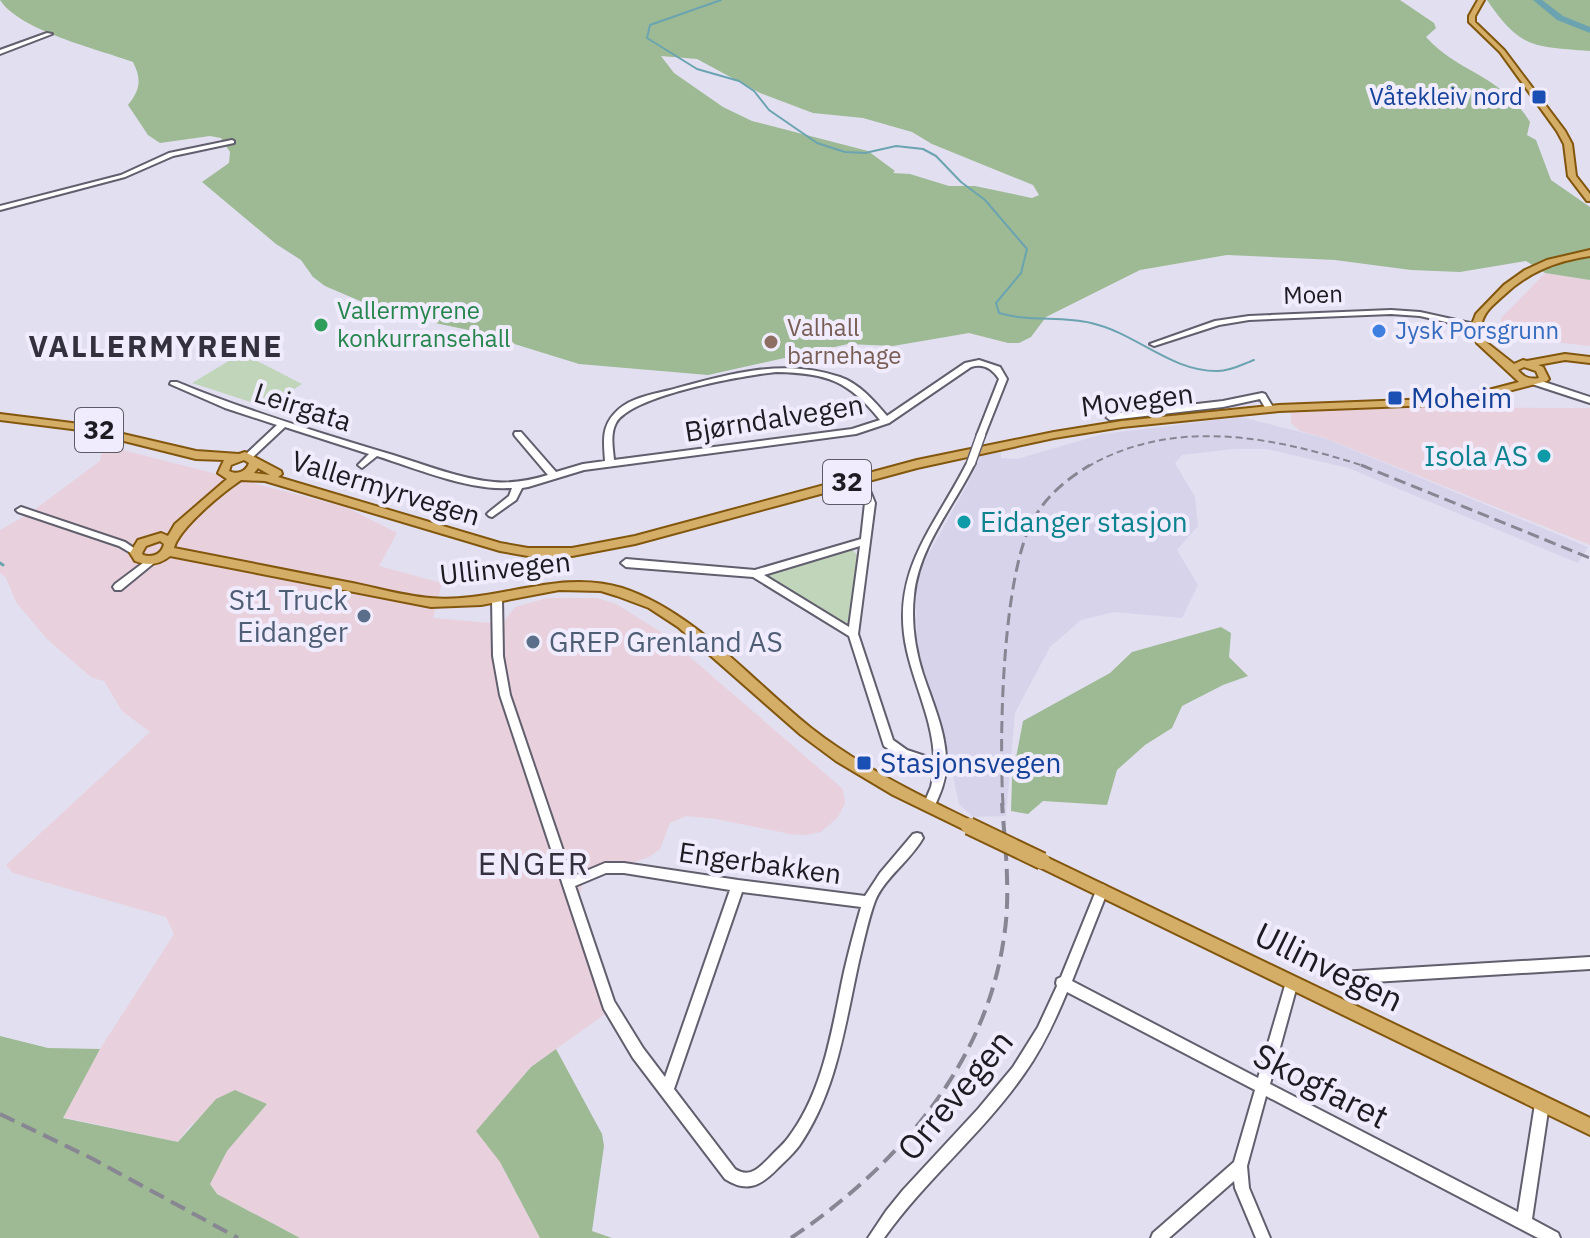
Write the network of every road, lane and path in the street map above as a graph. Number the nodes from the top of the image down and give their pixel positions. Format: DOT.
graph roads {
  1 [pos="1481,0"];
  2 [pos="49,34"];
  3 [pos="0,52"];
  4 [pos="232,142"];
  5 [pos="1590,199"];
  6 [pos="0,208"];
  7 [pos="1590,253"];
  8 [pos="1476,327"];
  9 [pos="1154,344"];
  10 [pos="1585,360"];
  11 [pos="1519,367"];
  12 [pos="1538,379"];
  13 [pos="174,384"];
  14 [pos="1480,396"];
  15 [pos="1590,400"];
  16 [pos="1270,409"];
  17 [pos="0,417"];
  18 [pos="1110,417"];
  19 [pos="886,421"];
  20 [pos="283,424"];
  21 [pos="518,434"];
  22 [pos="375,453"];
  23 [pos="196,455"];
  24 [pos="247,458"];
  25 [pos="610,464"];
  26 [pos="362,465"];
  27 [pos="222,472"];
  28 [pos="553,474"];
  29 [pos="238,477"];
  30 [pos="518,485"];
  31 [pos="865,488"];
  32 [pos="21,510"];
  33 [pos="492,514"];
  34 [pos="151,539"];
  35 [pos="110,540"];
  36 [pos="864,541"];
  37 [pos="169,547"];
  38 [pos="521,547"];
  39 [pos="136,554"];
  40 [pos="151,561"];
  41 [pos="626,563"];
  42 [pos="755,574"];
  43 [pos="497,599"];
  44 [pos="853,634"];
  45 [pos="940,765"];
  46 [pos="929,806"];
  47 [pos="917,838"];
  48 [pos="568,884"];
  49 [pos="738,886"];
  50 [pos="1102,890"];
  51 [pos="869,902"];
  52 [pos="1590,963"];
  53 [pos="1340,978"];
  54 [pos="1292,982"];
  55 [pos="1062,983"];
  56 [pos="1262,1088"];
  57 [pos="667,1090"];
  58 [pos="1542,1104"];
  59 [pos="1590,1127"];
  60 [pos="1240,1166"];
  61 [pos="1524,1221"];
  62 [pos="875,1238"];
  63 [pos="1158,1238"];
  64 [pos="1263,1238"];
  65 [pos="1553,1238"];
  1 -- 5 [label="main road"];
  2 -- 3 [label="street"];
  4 -- 6 [label="street"];
  7 -- 8 [label="main road"];
  8 -- 9 [label="street, Moen"];
  8 -- 11 [label="main road"];
  10 -- 11 [label="main road, Movegen / 32"];
  10 -- 12 [label="main road, Movegen / 32"];
  11 -- 12 [label="main road"];
  11 -- 12 [label="main road"];
  11 -- 14 [label="main road, Movegen / 32"];
  12 -- 14 [label="main road, Movegen / 32"];
  12 -- 15 [label="street"];
  13 -- 20 [label="street, Leirgata"];
  14 -- 16 [label="main road, Movegen / 32"];
  16 -- 18 [label="street, Movegen"];
  16 -- 38 [label="main road, Movegen / 32"];
  17 -- 23 [label="main road, Vallermyrvegen / 32"];
  19 -- 25 [label="street, Bjørndalvegen"];
  19 -- 25 [label="street"];
  19 -- 45 [label="street, Bjørndalvegen, bridge"];
  20 -- 22 [label="street, Leirgata"];
  20 -- 24 [label="street"];
  21 -- 28 [label="street"];
  22 -- 26 [label="street"];
  22 -- 30 [label="street, Leirgata"];
  23 -- 24 [label="main road, Vallermyrvegen / 32"];
  23 -- 27 [label="main road, Vallermyrvegen / 32"];
  24 -- 27 [label="main road"];
  24 -- 29 [label="main road, Vallermyrvegen"];
  24 -- 38 [label="main road, Vallermyrvegen / 32"];
  25 -- 28 [label="street, Bjørndalvegen"];
  27 -- 29 [label="main road, Vallermyrvegen / 32"];
  27 -- 34 [label="main road"];
  28 -- 30 [label="street, Bjørndalvegen"];
  29 -- 37 [label="main road"];
  29 -- 38 [label="main road, Vallermyrvegen / 32"];
  30 -- 33 [label="street"];
  31 -- 36 [label="street"];
  32 -- 35 [label="street"];
  34 -- 35 [label="street, Ullinvegen"];
  34 -- 37 [label="main road, Ullinvegen"];
  34 -- 39 [label="main road"];
  35 -- 39 [label="street"];
  36 -- 42 [label="street"];
  36 -- 44 [label="street"];
  37 -- 40 [label="main road"];
  37 -- 43 [label="main road, Ullinvegen"];
  39 -- 40 [label="main road"];
  39 -- 40 [label="street"];
  41 -- 42 [label="street"];
  42 -- 44 [label="street"];
  43 -- 46 [label="main road, Ullinvegen"];
  43 -- 48 [label="street"];
  44 -- 45 [label="street"];
  45 -- 46 [label="street"];
  46 -- 50 [label="main road, Ullinvegen, bridge"];
  47 -- 51 [label="street, Engerbakken"];
  48 -- 49 [label="street, Engerbakken"];
  48 -- 57 [label="street"];
  49 -- 51 [label="street, Engerbakken"];
  49 -- 57 [label="street"];
  50 -- 54 [label="main road, Ullinvegen"];
  50 -- 55 [label="street, Orrevegen"];
  51 -- 57 [label="street"];
  52 -- 53 [label="street"];
  54 -- 56 [label="street"];
  54 -- 58 [label="main road, Ullinvegen"];
  55 -- 56 [label="street, Skogfaret"];
  55 -- 62 [label="street, Orrevegen"];
  56 -- 60 [label="street"];
  56 -- 61 [label="street, Skogfaret"];
  58 -- 59 [label="main road, Ullinvegen"];
  58 -- 61 [label="street"];
  60 -- 63 [label="street"];
  60 -- 64 [label="street"];
  61 -- 65 [label="street, Skogfaret"];
}
